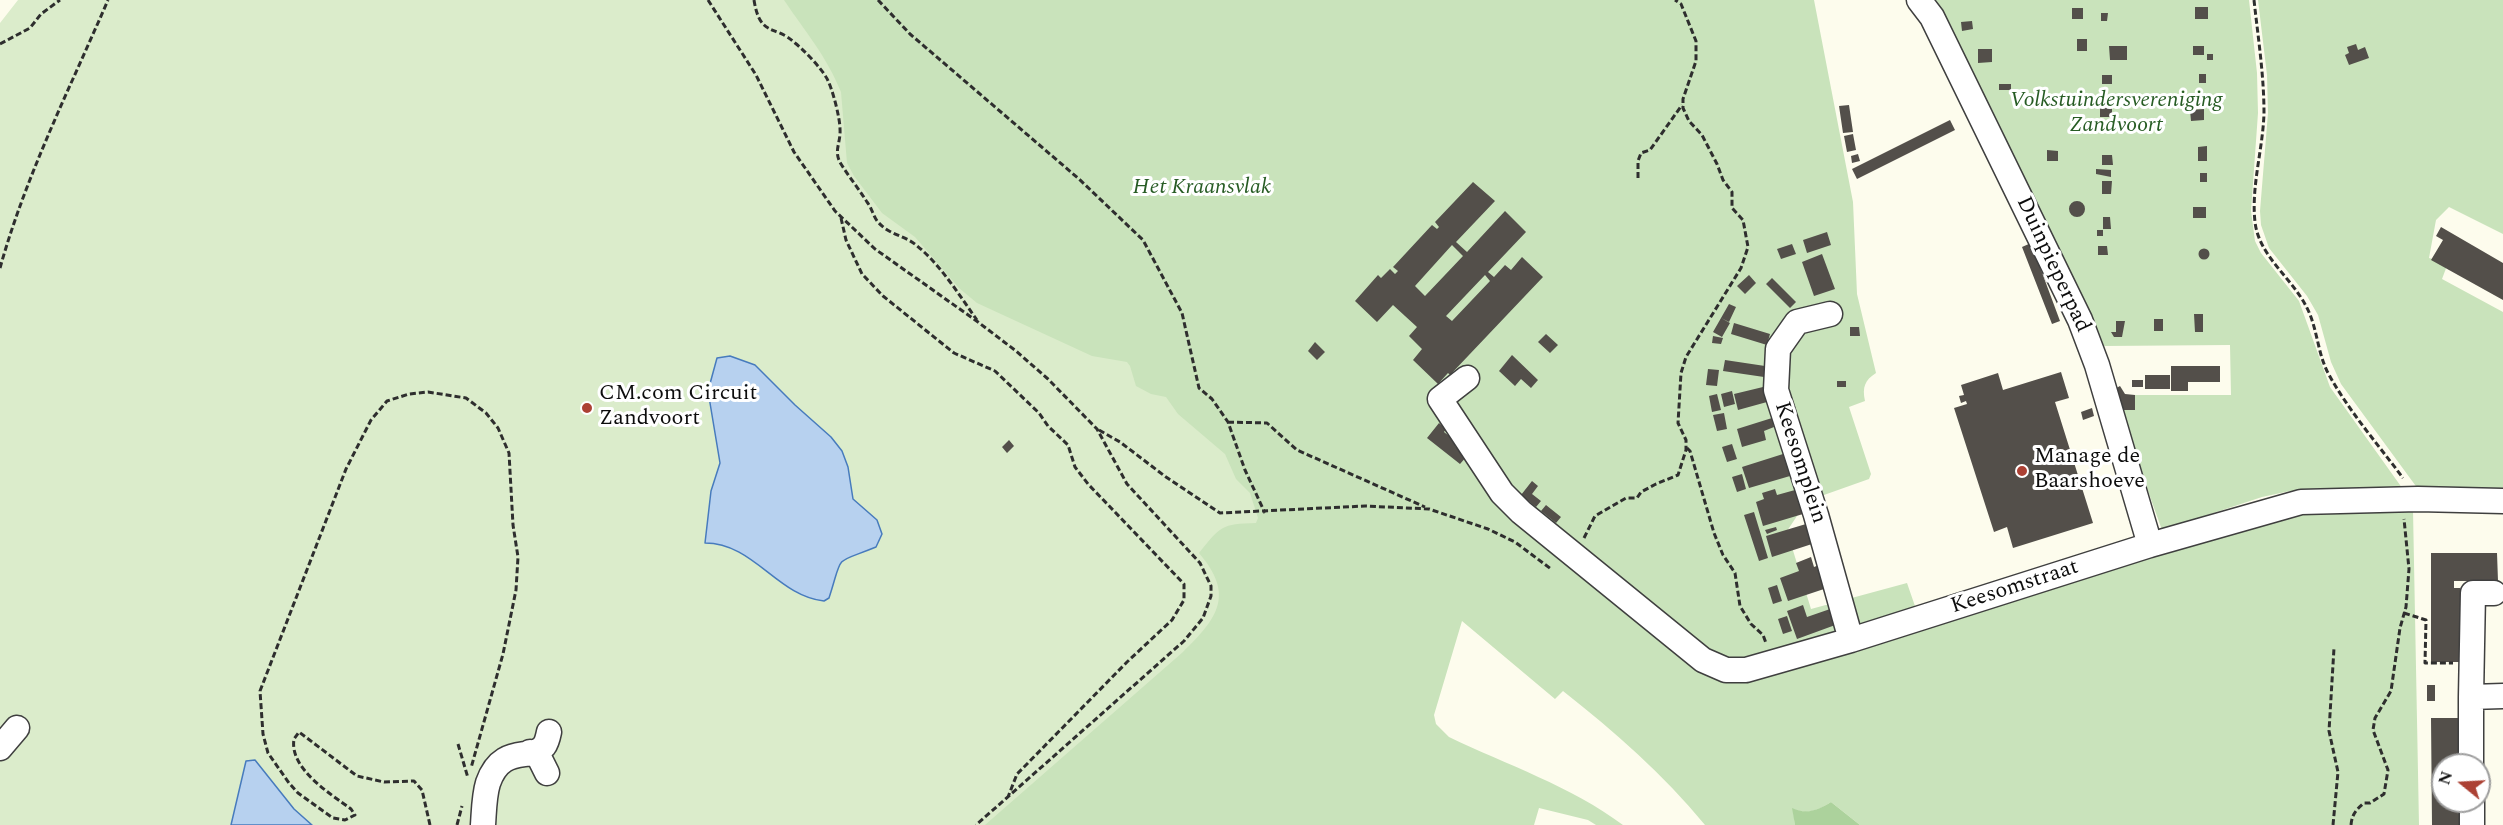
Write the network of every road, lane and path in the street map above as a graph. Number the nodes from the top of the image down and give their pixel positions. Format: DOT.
graph roads {
  1 [pos="60,0"];
  2 [pos="108,0"];
  3 [pos="708,0"];
  4 [pos="754,0"];
  5 [pos="878,0"];
  6 [pos="1675,0"];
  7 [pos="1919,0"];
  8 [pos="2254,0"];
  9 [pos="0,44"];
  10 [pos="1683,105"];
  11 [pos="1638,178"];
  12 [pos="840,216"];
  13 [pos="0,268"];
  14 [pos="1830,314"];
  15 [pos="978,322"];
  16 [pos="1467,378"];
  17 [pos="1228,422"];
  18 [pos="1097,429"];
  19 [pos="1686,447"];
  20 [pos="2411,499"];
  21 [pos="2503,501"];
  22 [pos="1429,509"];
  23 [pos="1265,513"];
  24 [pos="2150,545"];
  25 [pos="1575,546"];
  26 [pos="1551,569"];
  27 [pos="2494,593"];
  28 [pos="2404,613"];
  29 [pos="1851,640"];
  30 [pos="1771,647"];
  31 [pos="2334,648"];
  32 [pos="2472,663"];
  33 [pos="2503,696"];
  34 [pos="2471,697"];
  35 [pos="17,728"];
  36 [pos="549,732"];
  37 [pos="0,748"];
  38 [pos="530,752"];
  39 [pos="2471,753"];
  40 [pos="547,772"];
  41 [pos="468,780"];
  42 [pos="465,796"];
  43 [pos="1007,798"];
  44 [pos="430,825"];
  45 [pos="457,825"];
  46 [pos="483,825"];
  47 [pos="976,825"];
  48 [pos="2333,825"];
  49 [pos="2351,825"];
  1 -- 9 [label="path"];
  2 -- 13 [label="path"];
  3 -- 12 [label="path"];
  4 -- 15 [label="path"];
  5 -- 17 [label="path"];
  6 -- 10 [label="path"];
  7 -- 24 [label="street, Duinpieperpad"];
  8 -- 20 [label="path"];
  10 -- 11 [label="path"];
  10 -- 19 [label="path"];
  12 -- 15 [label="path"];
  12 -- 43 [label="path"];
  14 -- 29 [label="street, Keesomplein"];
  15 -- 18 [label="path"];
  16 -- 25 [label="street, Keesomstraat"];
  17 -- 22 [label="path"];
  17 -- 23 [label="path"];
  18 -- 23 [label="path"];
  18 -- 43 [label="path"];
  19 -- 25 [label="path"];
  19 -- 30 [label="path"];
  20 -- 21 [label="street, Keesomstraat"];
  20 -- 24 [label="street, Keesomstraat"];
  20 -- 28 [label="path"];
  22 -- 23 [label="path"];
  22 -- 26 [label="path"];
  24 -- 29 [label="street, Keesomstraat"];
  25 -- 29 [label="street, Keesomstraat"];
  27 -- 32 [label="street"];
  28 -- 32 [label="path"];
  28 -- 49 [label="path"];
  31 -- 48 [label="path"];
  32 -- 34 [label="street"];
  33 -- 34 [label="street"];
  34 -- 39 [label="street"];
  35 -- 37 [label="street"];
  36 -- 38 [label="street"];
  38 -- 40 [label="street"];
  38 -- 46 [label="street"];
  41 -- 44 [label="path"];
  42 -- 45 [label="path"];
  43 -- 47 [label="path"];
}
